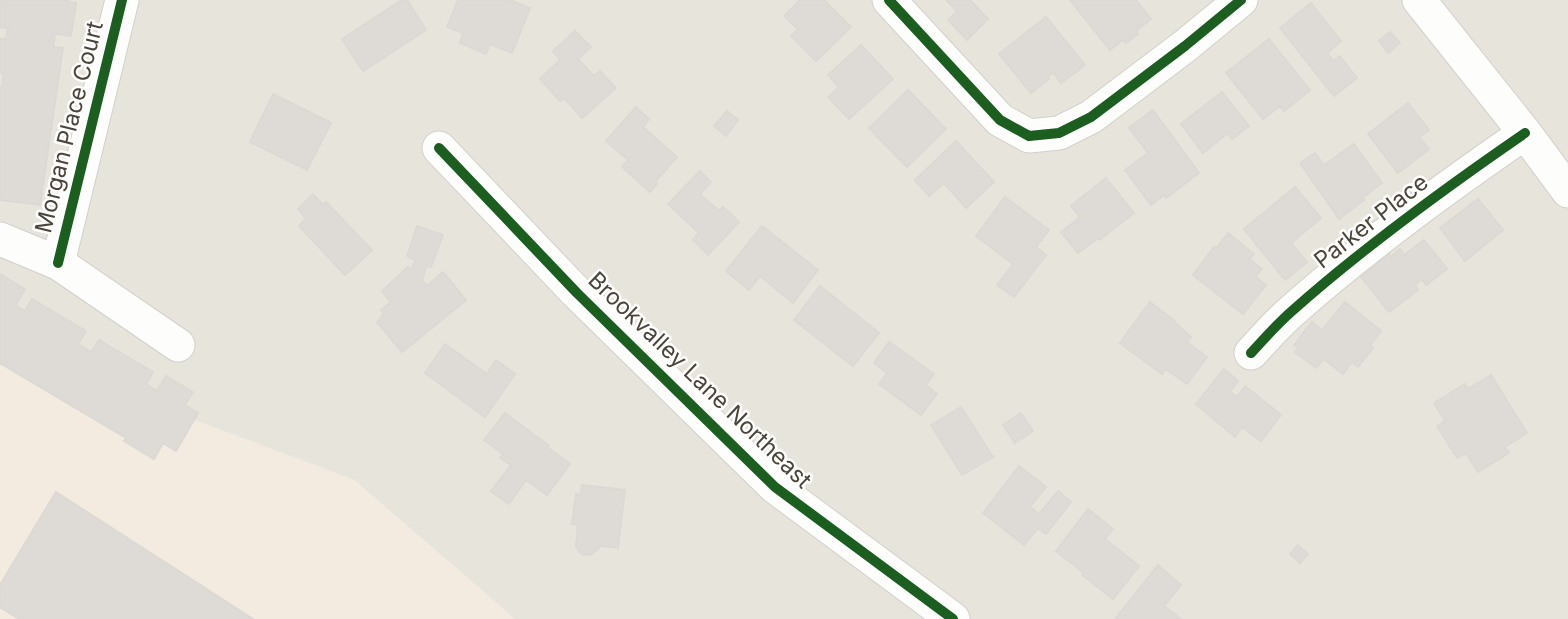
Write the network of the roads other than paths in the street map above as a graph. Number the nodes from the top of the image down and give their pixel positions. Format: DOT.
graph roads {
  1 [pos="122,0"];
  2 [pos="889,0"];
  3 [pos="1241,0"];
  4 [pos="1419,0"];
  5 [pos="1525,133"];
  6 [pos="439,148"];
  7 [pos="1568,191"];
  8 [pos="0,239"];
  9 [pos="58,263"];
  10 [pos="178,345"];
  11 [pos="1251,353"];
  12 [pos="953,619"];
  1 -- 9 [label="street, Morgan Place Court"];
  2 -- 3 [label="street"];
  4 -- 5 [label="street"];
  5 -- 7 [label="street"];
  5 -- 11 [label="street, Parker Place"];
  6 -- 12 [label="street, Brookvalley Lane Northeast"];
  8 -- 9 [label="street, Morgan Place Court"];
  9 -- 10 [label="street, Morgan Place Court"];
}
